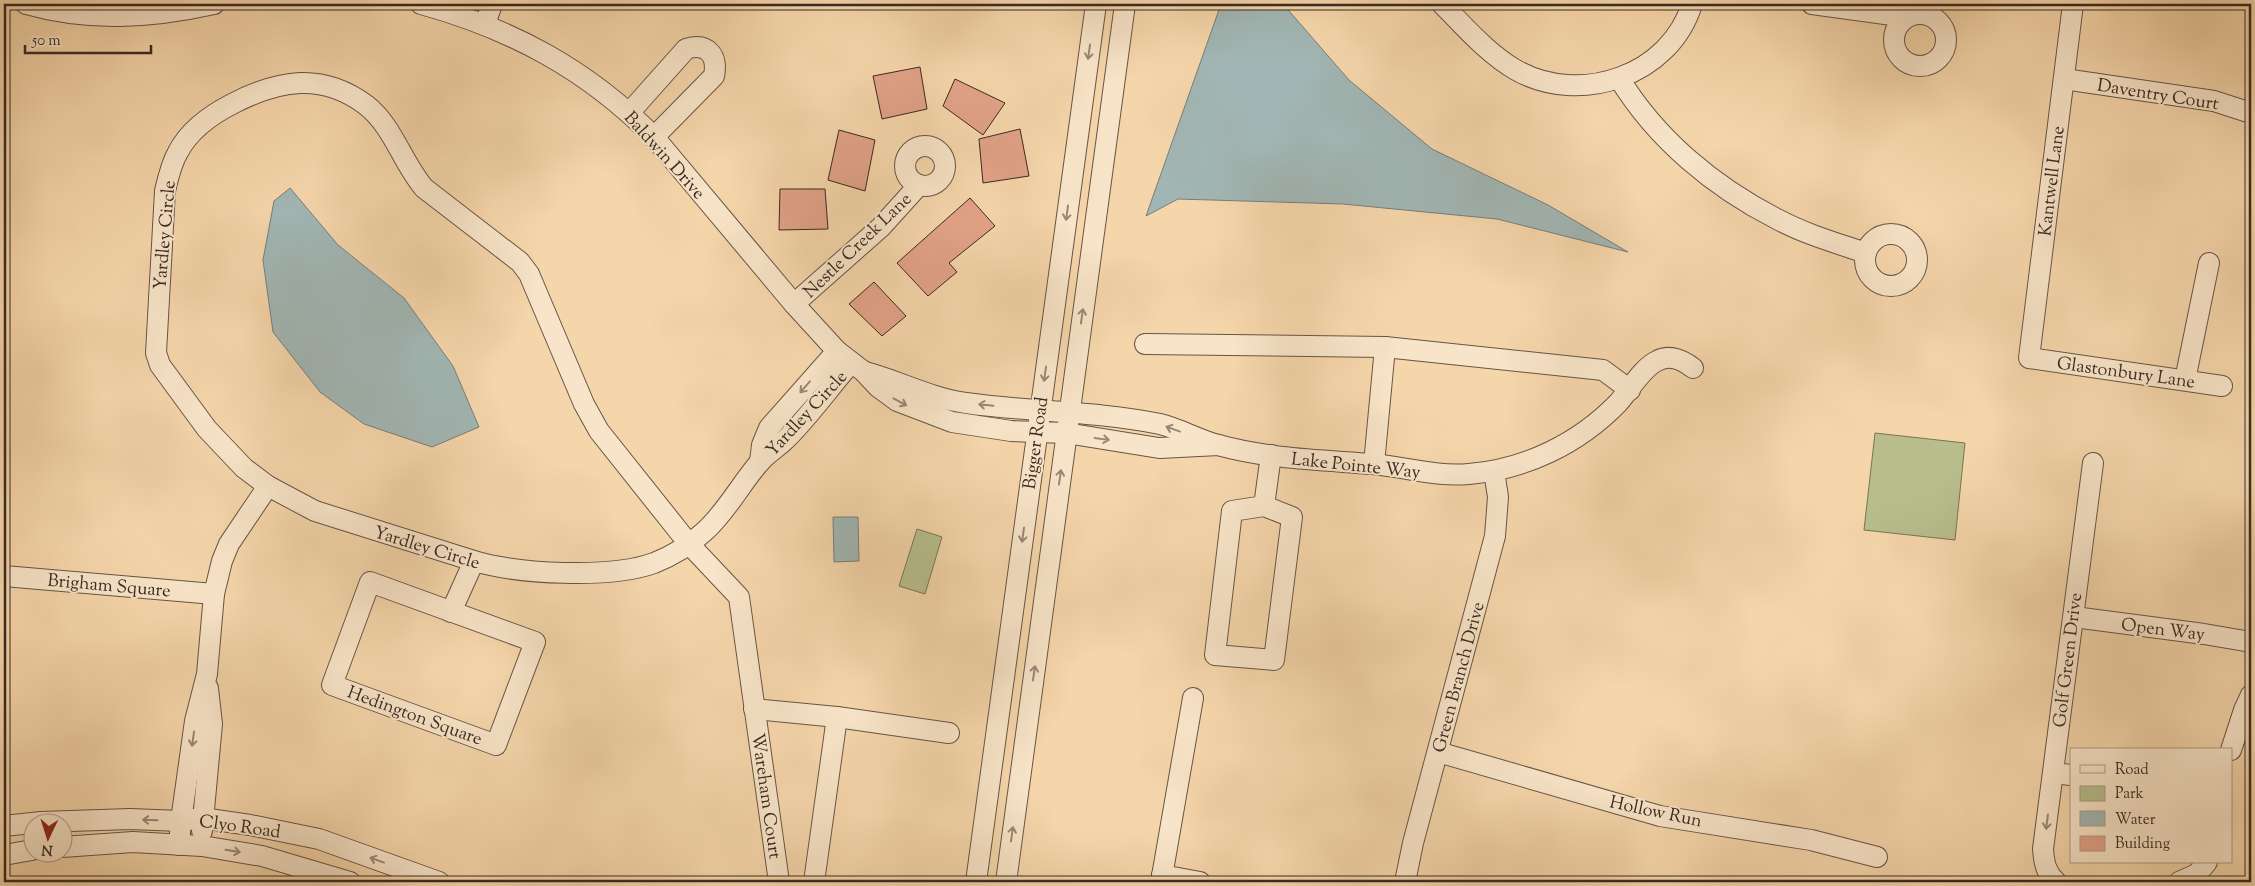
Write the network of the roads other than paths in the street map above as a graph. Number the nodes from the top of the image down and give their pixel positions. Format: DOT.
graph roads {
  1 [pos="26,4"];
  2 [pos="214,4"];
  3 [pos="421,4"];
  4 [pos="492,4"];
  5 [pos="1096,4"];
  6 [pos="1125,4"];
  7 [pos="1442,4"];
  8 [pos="1692,4"];
  9 [pos="1812,4"];
  10 [pos="2073,4"];
  11 [pos="450,8"];
  12 [pos="1907,17"];
  13 [pos="485,24"];
  14 [pos="1620,78"];
  15 [pos="2064,79"];
  16 [pos="629,113"];
  17 [pos="2251,113"];
  18 [pos="654,137"];
  19 [pos="919,186"];
  20 [pos="1866,253"];
  21 [pos="2209,263"];
  22 [pos="794,304"];
  23 [pos="1145,344"];
  24 [pos="1385,347"];
  25 [pos="2029,358"];
  26 [pos="850,362"];
  27 [pos="1693,368"];
  28 [pos="2185,380"];
  29 [pos="2222,386"];
  30 [pos="1630,390"];
  31 [pos="1040,410"];
  32 [pos="1069,412"];
  33 [pos="1037,432"];
  34 [pos="1066,433"];
  35 [pos="1218,445"];
  36 [pos="1271,456"];
  37 [pos="2093,463"];
  38 [pos="1374,464"];
  39 [pos="1494,470"];
  40 [pos="268,486"];
  41 [pos="1264,506"];
  42 [pos="689,544"];
  43 [pos="474,561"];
  44 [pos="4,576"];
  45 [pos="214,594"];
  46 [pos="451,612"];
  47 [pos="2074,617"];
  48 [pos="2251,642"];
  49 [pos="207,674"];
  50 [pos="2251,696"];
  51 [pos="1193,698"];
  52 [pos="754,709"];
  53 [pos="837,717"];
  54 [pos="949,733"];
  55 [pos="2232,748"];
  56 [pos="1438,752"];
  57 [pos="2062,774"];
  58 [pos="202,818"];
  59 [pos="180,821"];
  60 [pos="4,826"];
  61 [pos="179,845"];
  62 [pos="72,846"];
  63 [pos="202,846"];
  64 [pos="22,852"];
  65 [pos="4,855"];
  66 [pos="1877,856"];
  67 [pos="2206,864"];
  68 [pos="1161,879"];
  69 [pos="350,882"];
  70 [pos="439,882"];
  71 [pos="779,882"];
  72 [pos="814,882"];
  73 [pos="976,882"];
  74 [pos="1006,882"];
  75 [pos="1200,882"];
  76 [pos="1405,882"];
  77 [pos="2056,882"];
  78 [pos="2179,882"];
  1 -- 2 [label="street"];
  3 -- 11 [label="street, Baldwin Drive"];
  4 -- 13 [label="street"];
  5 -- 31 [label="street, Bigger Road, one-way"];
  32 -- 6 [label="street, Bigger Road, one-way"];
  7 -- 14 [label="street"];
  8 -- 14 [label="street"];
  9 -- 12 [label="street"];
  10 -- 15 [label="street, Kantwell Lane"];
  11 -- 13 [label="street, Baldwin Drive"];
  13 -- 16 [label="street, Baldwin Drive"];
  14 -- 20 [label="street"];
  15 -- 17 [label="street, Daventry Court"];
  15 -- 25 [label="street, Kantwell Lane"];
  16 -- 18 [label="street, Baldwin Drive"];
  16 -- 18 [label="street"];
  18 -- 22 [label="street, Baldwin Drive"];
  19 -- 22 [label="street, Nestle Creek Lane"];
  21 -- 28 [label="street"];
  22 -- 26 [label="street, Baldwin Drive"];
  23 -- 24 [label="street"];
  24 -- 30 [label="street"];
  24 -- 38 [label="street"];
  25 -- 28 [label="street, Glastonbury Lane"];
  31 -- 26 [label="street, one-way"];
  26 -- 33 [label="street, Baldwin Drive, one-way"];
  26 -- 42 [label="street, Yardley Circle"];
  27 -- 30 [label="street, Lake Pointe Way"];
  28 -- 29 [label="street, Glastonbury Lane"];
  30 -- 39 [label="street, Lake Pointe Way"];
  31 -- 32 [label="street"];
  31 -- 33 [label="street, Bigger Road"];
  32 -- 34 [label="street, Bigger Road"];
  35 -- 32 [label="street, Lake Pointe Way, one-way"];
  33 -- 34 [label="street, Lake Pointe Way"];
  33 -- 73 [label="street, Bigger Road, one-way"];
  34 -- 35 [label="street, Lake Pointe Way, one-way"];
  74 -- 34 [label="street, Bigger Road, one-way"];
  35 -- 36 [label="street, Lake Pointe Way"];
  36 -- 38 [label="street, Lake Pointe Way"];
  36 -- 41 [label="street"];
  37 -- 47 [label="street, Golf Green Drive"];
  38 -- 39 [label="street, Lake Pointe Way"];
  39 -- 56 [label="street, Green Branch Drive"];
  40 -- 42 [label="street, Yardley Circle"];
  40 -- 43 [label="street, Yardley Circle"];
  40 -- 45 [label="street"];
  41 -- 41 [label="street"];
  42 -- 43 [label="street, Yardley Circle"];
  42 -- 52 [label="street, Wareham Court"];
  43 -- 46 [label="street"];
  44 -- 45 [label="street, Brigham Square"];
  45 -- 49 [label="street"];
  46 -- 46 [label="street, Hedington Square"];
  47 -- 48 [label="street, Open Way"];
  47 -- 57 [label="street, Golf Green Drive"];
  49 -- 58 [label="street"];
  49 -- 59 [label="street, one-way"];
  50 -- 55 [label="street"];
  51 -- 68 [label="street"];
  52 -- 53 [label="street, Wareham Court"];
  52 -- 71 [label="street, Wareham Court"];
  53 -- 54 [label="street, Wareham Court"];
  53 -- 72 [label="street"];
  56 -- 66 [label="street, Hollow Run"];
  56 -- 76 [label="street, Green Branch Drive"];
  57 -- 77 [label="street, Golf Green Drive, one-way"];
  58 -- 59 [label="street, Clyo Road"];
  58 -- 63 [label="street"];
  70 -- 58 [label="street, Clyo Road, one-way"];
  59 -- 60 [label="street, Clyo Road, one-way"];
  59 -- 61 [label="street"];
  61 -- 62 [label="street, Clyo Road"];
  61 -- 63 [label="street, Clyo Road"];
  63 -- 69 [label="street, Clyo Road, one-way"];
  64 -- 65 [label="street"];
  67 -- 78 [label="street"];
  68 -- 75 [label="street"];
}
